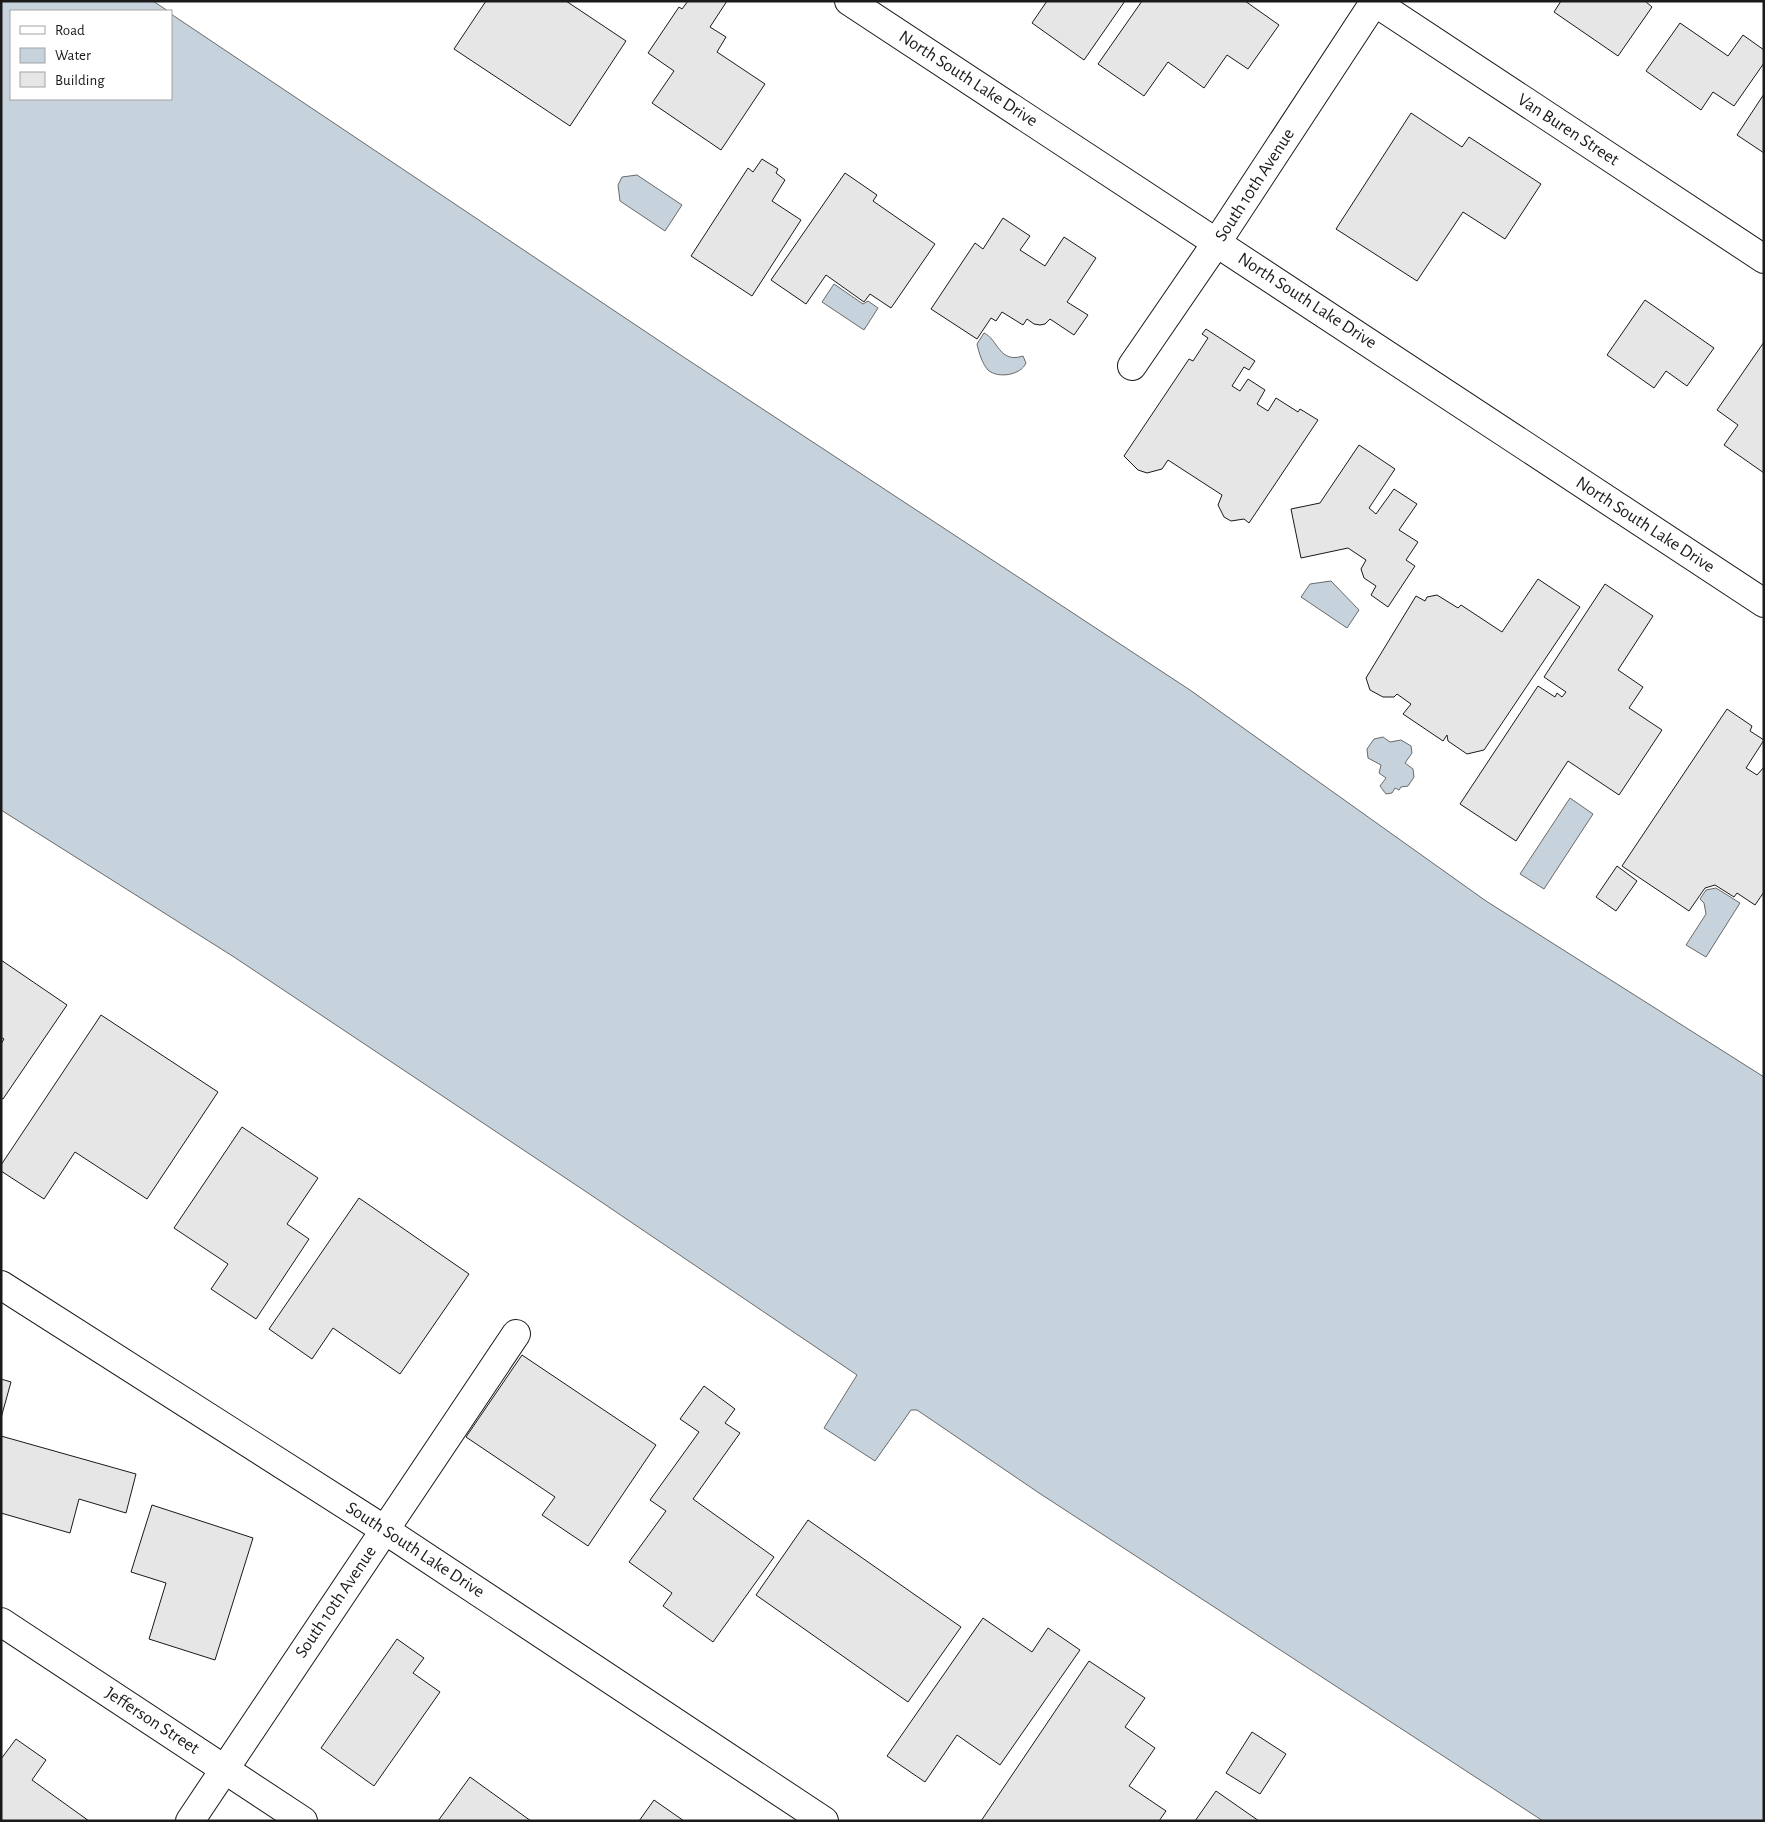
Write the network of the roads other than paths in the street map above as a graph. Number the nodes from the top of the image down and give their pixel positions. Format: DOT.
graph roads {
  1 [pos="848,1"];
  2 [pos="1374,2"];
  3 [pos="1217,242"];
  4 [pos="1764,259"];
  5 [pos="1132,366"];
  6 [pos="1764,603"];
  7 [pos="1,1285"];
  8 [pos="516,1334"];
  9 [pos="385,1530"];
  10 [pos="1,1622"];
  11 [pos="225,1769"];
  12 [pos="190,1821"];
  13 [pos="303,1821"];
  14 [pos="824,1821"];
  1 -- 3 [label="street, North South Lake Drive"];
  2 -- 3 [label="street, South 10th Avenue"];
  2 -- 4 [label="street, Van Buren Street"];
  3 -- 5 [label="street, South 10th Avenue"];
  3 -- 6 [label="street, North South Lake Drive"];
  7 -- 9 [label="street, South South Lake Drive"];
  8 -- 9 [label="street, South 10th Avenue"];
  9 -- 11 [label="street, South 10th Avenue"];
  9 -- 14 [label="street, South South Lake Drive"];
  10 -- 11 [label="street, Jefferson Street"];
  11 -- 12 [label="street, South 10th Avenue"];
  11 -- 13 [label="street, Jefferson Street"];
}
